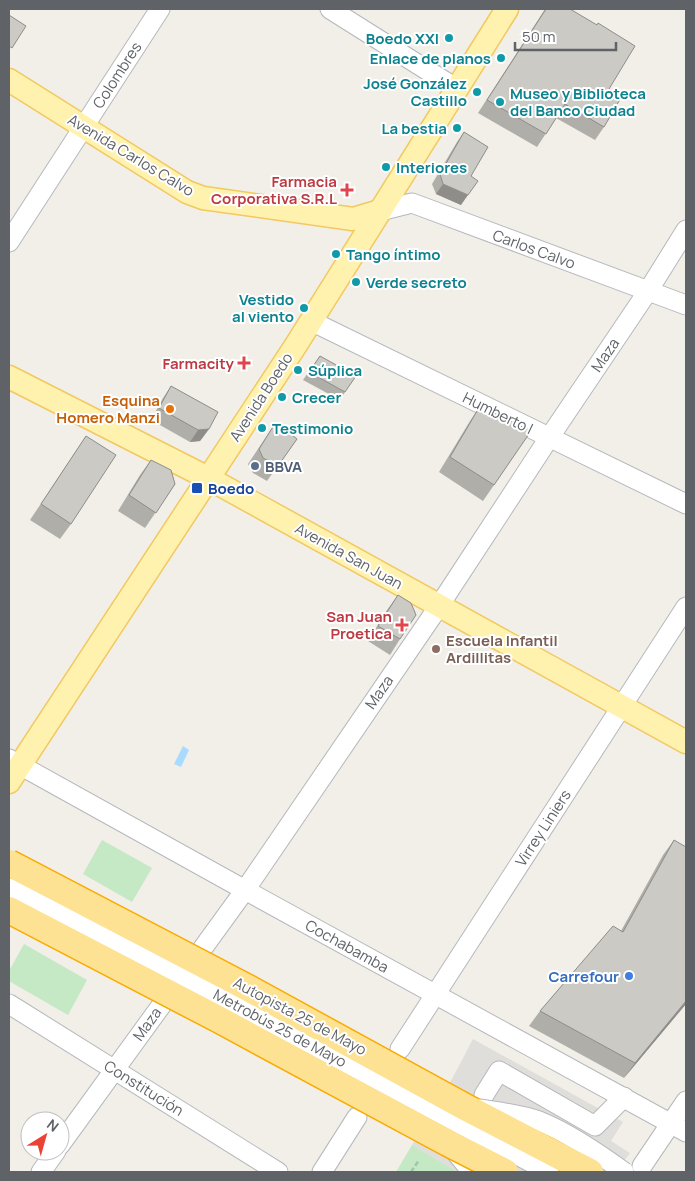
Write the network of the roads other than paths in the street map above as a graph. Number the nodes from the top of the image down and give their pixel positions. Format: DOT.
graph roads {
  1 [pos="160,9"];
  2 [pos="330,9"];
  3 [pos="507,9"];
  4 [pos="9,80"];
  5 [pos="457,89"];
  6 [pos="83,127"];
  7 [pos="380,211"];
  8 [pos="686,230"];
  9 [pos="9,242"];
  10 [pos="648,291"];
  11 [pos="686,306"];
  12 [pos="311,321"];
  13 [pos="9,377"];
  14 [pos="549,438"];
  15 [pos="208,478"];
  16 [pos="686,504"];
  17 [pos="439,606"];
  18 [pos="686,607"];
  19 [pos="621,706"];
  20 [pos="686,742"];
  21 [pos="13,769"];
  22 [pos="9,863"];
  23 [pos="9,888"];
  24 [pos="245,890"];
  25 [pos="9,910"];
  26 [pos="435,994"];
  27 [pos="9,1004"];
  28 [pos="400,1049"];
  29 [pos="114,1069"];
  30 [pos="624,1097"];
  31 [pos="475,1101"];
  32 [pos="686,1102"];
  33 [pos="357,1117"];
  34 [pos="679,1127"];
  35 [pos="70,1131"];
  36 [pos="448,1143"];
  37 [pos="49,1161"];
  38 [pos="642,1166"];
  39 [pos="41,1172"];
  40 [pos="278,1172"];
  41 [pos="322,1172"];
  42 [pos="472,1172"];
  43 [pos="505,1172"];
  44 [pos="549,1172"];
  45 [pos="590,1172"];
  46 [pos="624,1172"];
  1 -- 6 [label="street, Colombres"];
  2 -- 5 [label="street"];
  3 -- 5 [label="main road, Avenida Boedo"];
  4 -- 6 [label="main road, Avenida Carlos Calvo"];
  5 -- 7 [label="main road, Avenida Boedo"];
  6 -- 7 [label="main road, Avenida Carlos Calvo"];
  6 -- 9 [label="street, Colombres"];
  7 -- 10 [label="street, Carlos Calvo"];
  7 -- 12 [label="main road, Avenida Boedo"];
  8 -- 10 [label="street, Maza"];
  10 -- 11 [label="street, Carlos Calvo"];
  10 -- 14 [label="street, Maza"];
  12 -- 14 [label="street, Humberto I"];
  12 -- 15 [label="main road, Avenida Boedo"];
  13 -- 15 [label="main road, Avenida San Juan"];
  14 -- 16 [label="street, Humberto I"];
  14 -- 17 [label="street, Maza"];
  15 -- 17 [label="main road, Avenida San Juan"];
  15 -- 21 [label="main road, Avenida Boedo"];
  17 -- 19 [label="main road, Avenida San Juan"];
  17 -- 24 [label="street, Maza"];
  18 -- 19 [label="street, Virrey Liniers"];
  19 -- 20 [label="main road, Avenida San Juan"];
  19 -- 26 [label="street, Virrey Liniers"];
  21 -- 24 [label="street, Cochabamba"];
  22 -- 31 [label="highway, Autopista 25 de Mayo, bridge"];
  23 -- 44 [label="street, Metrobús 25 de Mayo, bridge"];
  24 -- 26 [label="street, Cochabamba"];
  24 -- 29 [label="street, Maza"];
  25 -- 36 [label="highway, bridge"];
  26 -- 28 [label="street, Virrey Liniers"];
  26 -- 30 [label="street, Cochabamba"];
  27 -- 29 [label="street, Constitución"];
  29 -- 35 [label="street, Maza"];
  29 -- 40 [label="street, Constitución"];
  30 -- 31 [label="street"];
  30 -- 34 [label="street, Cochabamba"];
  31 -- 45 [label="highway, Autopista 25 de Mayo, bridge"];
  31 -- 46 [label="street, bridge"];
  32 -- 34 [label="street"];
  33 -- 41 [label="street"];
  34 -- 38 [label="street"];
  36 -- 42 [label="street"];
  36 -- 43 [label="highway, bridge"];
  37 -- 39 [label="street"];
}
